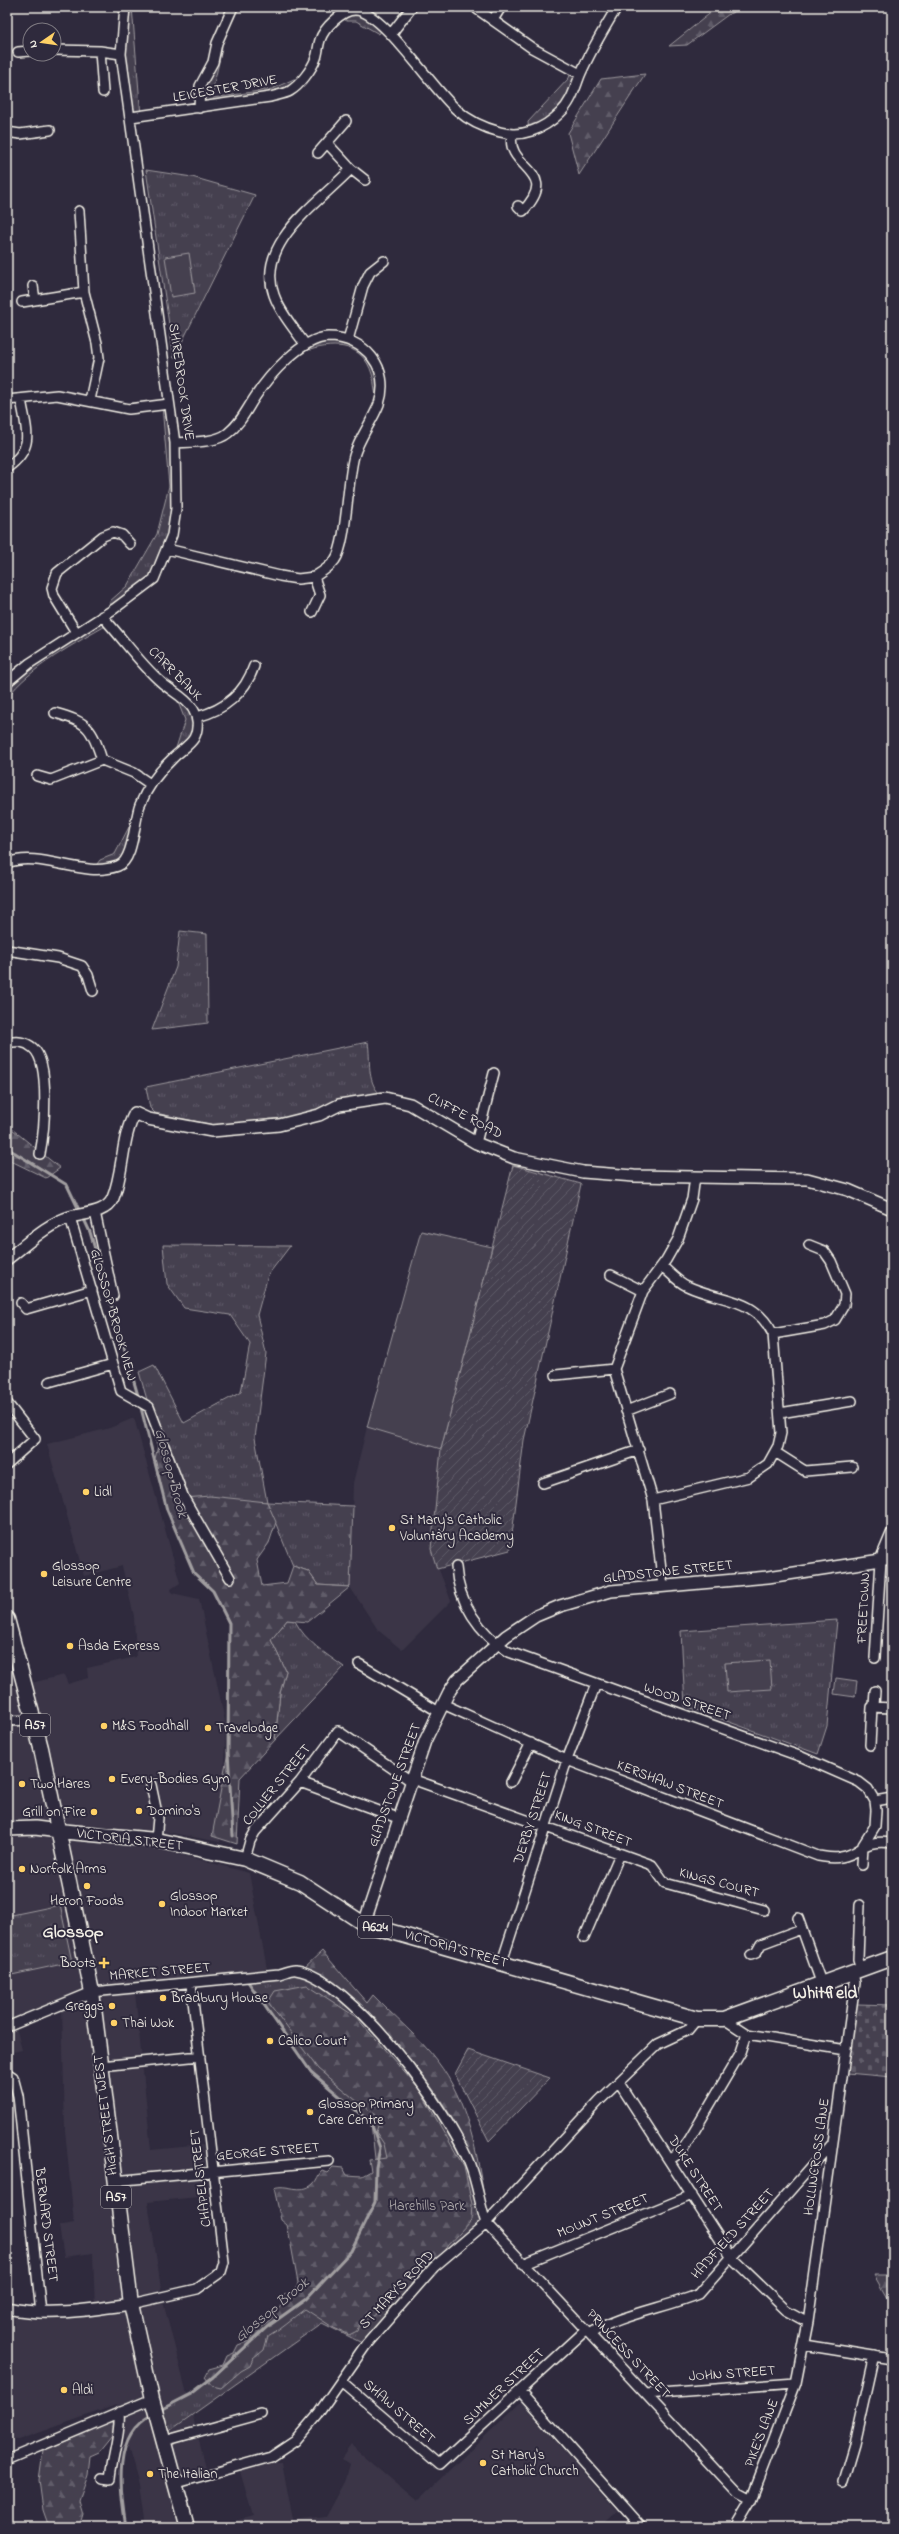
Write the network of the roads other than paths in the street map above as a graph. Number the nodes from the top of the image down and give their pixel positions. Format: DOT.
graph roads {
  1 [pos="125,7"];
  2 [pos="234,7"];
  3 [pos="412,7"];
  4 [pos="501,7"];
  5 [pos="617,7"];
  6 [pos="477,8"];
  7 [pos="349,9"];
  8 [pos="493,20"];
  9 [pos="391,34"];
  10 [pos="62,50"];
  11 [pos="100,51"];
  12 [pos="18,52"];
  13 [pos="22,52"];
  14 [pos="121,54"];
  15 [pos="580,74"];
  16 [pos="103,92"];
  17 [pos="199,108"];
  18 [pos="131,117"];
  19 [pos="346,121"];
  20 [pos="50,130"];
  21 [pos="7,132"];
  22 [pos="512,135"];
  23 [pos="326,143"];
  24 [pos="318,153"];
  25 [pos="351,169"];
  26 [pos="366,180"];
  27 [pos="518,206"];
  28 [pos="79,211"];
  29 [pos="384,261"];
  30 [pos="33,286"];
  31 [pos="84,292"];
  32 [pos="35,300"];
  33 [pos="22,302"];
  34 [pos="348,340"];
  35 [pos="305,344"];
  36 [pos="21,399"];
  37 [pos="7,400"];
  38 [pos="90,400"];
  39 [pos="169,404"];
  40 [pos="175,443"];
  41 [pos="7,468"];
  42 [pos="130,544"];
  43 [pos="167,549"];
  44 [pos="314,577"];
  45 [pos="312,612"];
  46 [pos="102,616"];
  47 [pos="76,632"];
  48 [pos="254,666"];
  49 [pos="9,677"];
  50 [pos="55,713"];
  51 [pos="197,717"];
  52 [pos="102,760"];
  53 [pos="37,776"];
  54 [pos="150,784"];
  55 [pos="7,863"];
  56 [pos="7,950"];
  57 [pos="93,991"];
  58 [pos="7,1043"];
  59 [pos="494,1073"];
  60 [pos="476,1143"];
  61 [pos="40,1154"];
  62 [pos="695,1177"];
  63 [pos="892,1209"];
  64 [pos="94,1212"];
  65 [pos="74,1217"];
  66 [pos="809,1245"];
  67 [pos="7,1259"];
  68 [pos="662,1266"];
  69 [pos="611,1275"];
  70 [pos="92,1290"];
  71 [pos="643,1291"];
  72 [pos="113,1296"];
  73 [pos="21,1303"];
  74 [pos="774,1334"];
  75 [pos="113,1364"];
  76 [pos="614,1368"];
  77 [pos="556,1374"];
  78 [pos="50,1382"];
  79 [pos="670,1394"];
  80 [pos="852,1401"];
  81 [pos="7,1403"];
  82 [pos="626,1411"];
  83 [pos="780,1413"];
  84 [pos="639,1450"];
  85 [pos="775,1452"];
  86 [pos="7,1464"];
  87 [pos="852,1467"];
  88 [pos="543,1483"];
  89 [pos="653,1500"];
  90 [pos="892,1534"];
  91 [pos="881,1560"];
  92 [pos="892,1560"];
  93 [pos="456,1567"];
  94 [pos="230,1578"];
  95 [pos="663,1586"];
  96 [pos="7,1619"];
  97 [pos="495,1643"];
  98 [pos="876,1658"];
  99 [pos="359,1664"];
  100 [pos="596,1684"];
  101 [pos="875,1691"];
  102 [pos="874,1706"];
  103 [pos="441,1708"];
  104 [pos="892,1708"];
  105 [pos="34,1720"];
  106 [pos="7,1721"];
  107 [pos="338,1731"];
  108 [pos="531,1743"];
  109 [pos="870,1745"];
  110 [pos="566,1760"];
  111 [pos="411,1780"];
  112 [pos="300,1782"];
  113 [pos="511,1782"];
  114 [pos="151,1785"];
  115 [pos="892,1798"];
  116 [pos="875,1801"];
  117 [pos="398,1818"];
  118 [pos="544,1826"];
  119 [pos="7,1829"];
  120 [pos="59,1831"];
  121 [pos="156,1840"];
  122 [pos="892,1843"];
  123 [pos="863,1845"];
  124 [pos="620,1854"];
  125 [pos="245,1860"];
  126 [pos="652,1865"];
  127 [pos="862,1865"];
  128 [pos="860,1905"];
  129 [pos="764,1910"];
  130 [pos="798,1918"];
  131 [pos="364,1924"];
  132 [pos="801,1929"];
  133 [pos="584,1938"];
  134 [pos="751,1955"];
  135 [pos="892,1958"];
  136 [pos="502,1962"];
  137 [pos="857,1971"];
  138 [pos="191,1984"];
  139 [pos="822,1985"];
  140 [pos="92,1992"];
  141 [pos="697,2019"];
  142 [pos="724,2019"];
  143 [pos="7,2027"];
  144 [pos="747,2034"];
  145 [pos="846,2050"];
  146 [pos="200,2056"];
  147 [pos="101,2066"];
  148 [pos="7,2074"];
  149 [pos="619,2083"];
  150 [pos="833,2142"];
  151 [pos="669,2160"];
  152 [pos="329,2161"];
  153 [pos="214,2171"];
  154 [pos="114,2181"];
  155 [pos="692,2195"];
  156 [pos="486,2224"];
  157 [pos="732,2258"];
  158 [pos="524,2264"];
  159 [pos="131,2304"];
  160 [pos="7,2308"];
  161 [pos="41,2313"];
  162 [pos="808,2322"];
  163 [pos="588,2332"];
  164 [pos="804,2345"];
  165 [pos="875,2356"];
  166 [pos="892,2359"];
  167 [pos="341,2381"];
  168 [pos="796,2383"];
  169 [pos="520,2392"];
  170 [pos="646,2394"];
  171 [pos="152,2399"];
  172 [pos="119,2412"];
  173 [pos="261,2414"];
  174 [pos="164,2441"];
  175 [pos="7,2460"];
  176 [pos="439,2465"];
  177 [pos="102,2478"];
  178 [pos="843,2481"];
  179 [pos="177,2483"];
  180 [pos="751,2500"];
  181 [pos="187,2527"];
  182 [pos="641,2527"];
  183 [pos="735,2527"];
  1 -- 14 [label="street, SHIREBROOK DRIVE"];
  2 -- 17 [label="street"];
  3 -- 9 [label="street"];
  4 -- 8 [label="street"];
  5 -- 15 [label="street"];
  6 -- 8 [label="street"];
  7 -- 9 [label="street, LEICESTER DRIVE"];
  7 -- 17 [label="street, LEICESTER DRIVE"];
  8 -- 15 [label="street"];
  9 -- 22 [label="street, LEICESTER DRIVE"];
  10 -- 11 [label="street"];
  11 -- 14 [label="street"];
  11 -- 16 [label="street"];
  12 -- 13 [label="street"];
  14 -- 18 [label="street, SHIREBROOK DRIVE"];
  15 -- 22 [label="street"];
  17 -- 18 [label="street, LEICESTER DRIVE"];
  18 -- 39 [label="street, SHIREBROOK DRIVE"];
  19 -- 23 [label="street"];
  20 -- 21 [label="street"];
  22 -- 27 [label="street"];
  23 -- 24 [label="street"];
  23 -- 25 [label="street"];
  25 -- 26 [label="street"];
  25 -- 35 [label="street"];
  28 -- 31 [label="street"];
  29 -- 34 [label="street"];
  30 -- 32 [label="street"];
  31 -- 32 [label="street"];
  31 -- 38 [label="street"];
  32 -- 33 [label="street"];
  34 -- 35 [label="street"];
  34 -- 44 [label="street"];
  35 -- 40 [label="street"];
  36 -- 37 [label="street"];
  36 -- 38 [label="street"];
  36 -- 41 [label="street"];
  38 -- 39 [label="street"];
  39 -- 40 [label="street, SHIREBROOK DRIVE"];
  40 -- 43 [label="street, SHIREBROOK DRIVE"];
  42 -- 47 [label="street"];
  43 -- 44 [label="street"];
  43 -- 46 [label="street, SHIREBROOK DRIVE"];
  44 -- 45 [label="street"];
  46 -- 47 [label="street, SHIREBROOK DRIVE"];
  46 -- 51 [label="street, CARR BANK"];
  47 -- 49 [label="street, SHIREBROOK DRIVE"];
  48 -- 51 [label="street"];
  50 -- 52 [label="street"];
  51 -- 54 [label="street, CARR BANK"];
  52 -- 53 [label="street"];
  52 -- 54 [label="street"];
  54 -- 55 [label="street, CARR BANK"];
  56 -- 57 [label="street"];
  58 -- 61 [label="street"];
  59 -- 60 [label="street"];
  60 -- 62 [label="street, CLIFFE ROAD"];
  60 -- 64 [label="street, CLIFFE ROAD"];
  62 -- 63 [label="street, CLIFFE ROAD"];
  62 -- 68 [label="street"];
  64 -- 65 [label="street"];
  64 -- 72 [label="street"];
  65 -- 67 [label="street"];
  65 -- 70 [label="street, GLOSSOP BROOK VIEW"];
  66 -- 74 [label="street"];
  68 -- 71 [label="street"];
  68 -- 74 [label="street"];
  69 -- 71 [label="street"];
  70 -- 73 [label="street"];
  70 -- 75 [label="street, GLOSSOP BROOK VIEW"];
  71 -- 76 [label="street"];
  74 -- 83 [label="street"];
  75 -- 78 [label="street"];
  75 -- 94 [label="street, GLOSSOP BROOK VIEW"];
  76 -- 77 [label="street"];
  76 -- 82 [label="street"];
  79 -- 82 [label="street"];
  80 -- 83 [label="street"];
  81 -- 86 [label="street"];
  82 -- 84 [label="street"];
  83 -- 85 [label="street"];
  84 -- 88 [label="street"];
  84 -- 89 [label="street"];
  85 -- 87 [label="street"];
  85 -- 89 [label="street"];
  89 -- 95 [label="street"];
  90 -- 91 [label="street"];
  91 -- 92 [label="street"];
  91 -- 95 [label="street, GLADSTONE STREET"];
  91 -- 98 [label="street, FREETOWN"];
  93 -- 97 [label="street, WOOD STREET"];
  95 -- 97 [label="street, GLADSTONE STREET"];
  96 -- 105 [label="main road, A57"];
  97 -- 100 [label="street, WOOD STREET"];
  97 -- 103 [label="street, GLADSTONE STREET"];
  99 -- 103 [label="street, KERSHAW STREET"];
  100 -- 110 [label="street, DERBY STREET"];
  100 -- 116 [label="street, WOOD STREET"];
  101 -- 102 [label="street"];
  102 -- 104 [label="street"];
  102 -- 109 [label="street"];
  103 -- 108 [label="street, KERSHAW STREET"];
  103 -- 111 [label="street, GLADSTONE STREET"];
  105 -- 106 [label="street"];
  105 -- 120 [label="main road, A57"];
  107 -- 111 [label="street, KING STREET"];
  107 -- 112 [label="street, COLLIER STREET"];
  108 -- 110 [label="street, KERSHAW STREET"];
  108 -- 113 [label="street"];
  110 -- 118 [label="street, DERBY STREET"];
  110 -- 123 [label="street, KERSHAW STREET"];
  111 -- 117 [label="street, GLADSTONE STREET"];
  111 -- 118 [label="street, KING STREET"];
  112 -- 117 [label="street"];
  112 -- 125 [label="street, COLLIER STREET"];
  114 -- 121 [label="street"];
  115 -- 116 [label="street"];
  116 -- 123 [label="street"];
  117 -- 131 [label="street, GLADSTONE STREET"];
  118 -- 124 [label="street, KING STREET"];
  118 -- 136 [label="street, DERBY STREET"];
  119 -- 120 [label="main road"];
  120 -- 121 [label="main road, VICTORIA STREET / A624"];
  120 -- 140 [label="main road, HIGH STREET WEST / A57"];
  121 -- 125 [label="main road, VICTORIA STREET / A624"];
  122 -- 123 [label="street, KERSHAW STREET"];
  123 -- 127 [label="street"];
  124 -- 126 [label="street, KING STREET"];
  124 -- 133 [label="street"];
  125 -- 131 [label="main road, VICTORIA STREET / A624"];
  126 -- 129 [label="street, KINGS COURT"];
  128 -- 137 [label="street"];
  130 -- 132 [label="street"];
  131 -- 136 [label="main road, VICTORIA STREET / A624"];
  132 -- 134 [label="street"];
  132 -- 139 [label="street"];
  135 -- 137 [label="main road, A624"];
  136 -- 141 [label="main road, VICTORIA STREET / A624"];
  137 -- 139 [label="main road, A624"];
  137 -- 145 [label="street, HOLLINCROSS LANE"];
  138 -- 140 [label="street, MARKET STREET"];
  138 -- 146 [label="street, CHAPEL STREET"];
  138 -- 156 [label="street, MARKET STREET"];
  139 -- 142 [label="main road, A624"];
  140 -- 143 [label="street, MARKET STREET"];
  140 -- 147 [label="main road, HIGH STREET WEST / A57"];
  141 -- 142 [label="main road, A624"];
  141 -- 149 [label="street, ST MARY'S ROAD"];
  142 -- 144 [label="street"];
  144 -- 145 [label="street"];
  144 -- 151 [label="street"];
  145 -- 150 [label="street, HOLLINCROSS LANE"];
  146 -- 147 [label="street"];
  146 -- 153 [label="street, CHAPEL STREET"];
  147 -- 154 [label="main road, HIGH STREET WEST / A57"];
  148 -- 161 [label="street, BERNARD STREET"];
  149 -- 151 [label="street, DUKE STREET"];
  149 -- 156 [label="street, ST MARY'S ROAD"];
  150 -- 157 [label="street, HADFIELD STREET"];
  150 -- 162 [label="street, HOLLINCROSS LANE"];
  151 -- 155 [label="street, DUKE STREET"];
  152 -- 153 [label="street, GEORGE STREET"];
  153 -- 154 [label="street, GEORGE STREET"];
  153 -- 159 [label="street, CHAPEL STREET"];
  154 -- 159 [label="main road, HIGH STREET WEST / A57"];
  155 -- 157 [label="street, DUKE STREET"];
  155 -- 158 [label="street, MOUNT STREET"];
  156 -- 158 [label="street, PRINCESS STREET"];
  156 -- 167 [label="street, ST MARY'S ROAD"];
  157 -- 162 [label="street, DUKE STREET"];
  157 -- 163 [label="street, HADFIELD STREET"];
  158 -- 163 [label="street, PRINCESS STREET"];
  159 -- 161 [label="street"];
  159 -- 171 [label="main road, HIGH STREET WEST / A57"];
  160 -- 161 [label="street"];
  162 -- 164 [label="street, HOLLINCROSS LANE"];
  163 -- 169 [label="street, SUMNER STREET"];
  163 -- 170 [label="street, PRINCESS STREET"];
  164 -- 165 [label="street"];
  164 -- 168 [label="street, PIKE'S LANE"];
  165 -- 166 [label="street"];
  165 -- 178 [label="street"];
  167 -- 176 [label="street, SHAW STREET"];
  167 -- 179 [label="street, ST MARY'S ROAD"];
  168 -- 170 [label="street, JOHN STREET"];
  168 -- 180 [label="street, PIKE'S LANE"];
  169 -- 176 [label="street, SUMNER STREET"];
  169 -- 182 [label="street"];
  170 -- 180 [label="street, PRINCESS STREET"];
  171 -- 172 [label="street"];
  171 -- 174 [label="main road, A57"];
  172 -- 175 [label="street"];
  172 -- 177 [label="street"];
  173 -- 174 [label="street"];
  174 -- 179 [label="main road, A57"];
  179 -- 181 [label="main road, A57"];
  180 -- 183 [label="street, PIKE'S LANE"];
}
